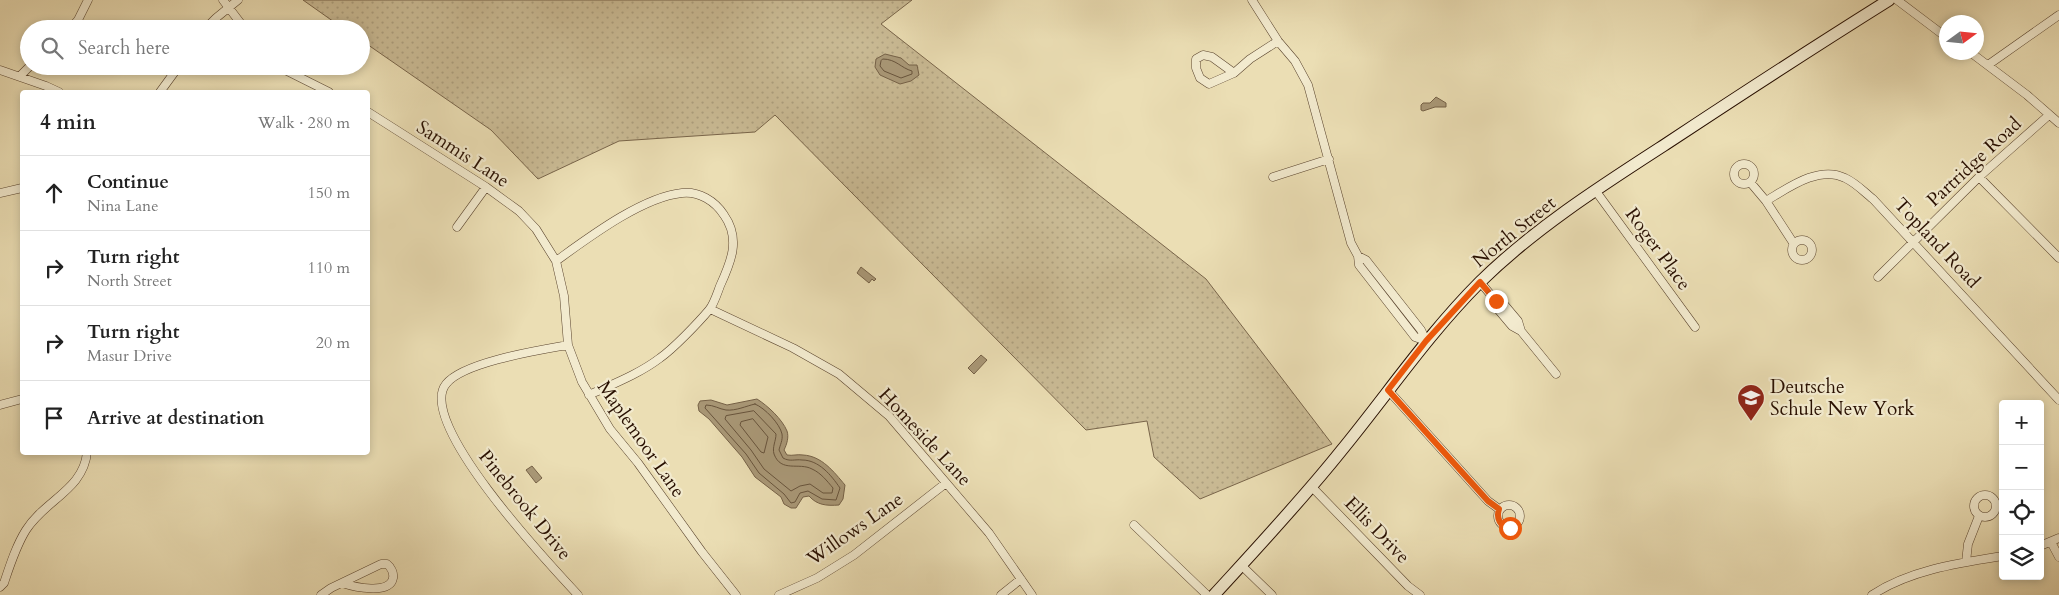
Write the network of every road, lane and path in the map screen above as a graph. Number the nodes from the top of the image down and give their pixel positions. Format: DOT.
graph roads {
  1 [pos="88,0"];
  2 [pos="223,0"];
  3 [pos="238,0"];
  4 [pos="1252,0"];
  5 [pos="1889,0"];
  6 [pos="1897,0"];
  7 [pos="228,7"];
  8 [pos="2059,15"];
  9 [pos="78,20"];
  10 [pos="214,20"];
  11 [pos="237,20"];
  12 [pos="1939,32"];
  13 [pos="1278,41"];
  14 [pos="1981,60"];
  15 [pos="1988,65"];
  16 [pos="0,70"];
  17 [pos="1234,73"];
  18 [pos="172,75"];
  19 [pos="296,75"];
  20 [pos="20,76"];
  21 [pos="54,90"];
  22 [pos="161,90"];
  23 [pos="325,90"];
  24 [pos="370,113"];
  25 [pos="2049,114"];
  26 [pos="2059,123"];
  27 [pos="1329,159"];
  28 [pos="1273,177"];
  29 [pos="1979,177"];
  30 [pos="1750,182"];
  31 [pos="20,188"];
  32 [pos="486,188"];
  33 [pos="1595,190"];
  34 [pos="0,193"];
  35 [pos="1766,201"];
  36 [pos="457,227"];
  37 [pos="536,230"];
  38 [pos="1913,243"];
  39 [pos="1794,244"];
  40 [pos="2059,258"];
  41 [pos="556,262"];
  42 [pos="1878,277"];
  43 [pos="1480,282"];
  44 [pos="710,309"];
  45 [pos="1695,327"];
  46 [pos="1426,341"];
  47 [pos="568,344"];
  48 [pos="1556,374"];
  49 [pos="1388,390"];
  50 [pos="589,395"];
  51 [pos="20,400"];
  52 [pos="2059,400"];
  53 [pos="0,405"];
  54 [pos="87,455"];
  55 [pos="946,483"];
  56 [pos="1311,486"];
  57 [pos="1499,509"];
  58 [pos="1979,516"];
  59 [pos="1134,525"];
  60 [pos="2059,538"];
  61 [pos="2051,542"];
  62 [pos="2044,545"];
  63 [pos="1999,557"];
  64 [pos="2059,557"];
  65 [pos="1966,562"];
  66 [pos="1241,565"];
  67 [pos="1021,579"];
  68 [pos="342,583"];
  69 [pos="0,587"];
  70 [pos="321,595"];
  71 [pos="578,595"];
  72 [pos="736,595"];
  73 [pos="779,595"];
  74 [pos="1001,595"];
  75 [pos="1032,595"];
  76 [pos="1207,595"];
  77 [pos="1214,595"];
  78 [pos="1272,595"];
  79 [pos="1420,595"];
  80 [pos="1872,595"];
  1 -- 9 [label="street"];
  2 -- 7 [label="street"];
  3 -- 7 [label="street"];
  4 -- 13 [label="street"];
  5 -- 33 [label="main road, North Street"];
  6 -- 12 [label="street"];
  7 -- 10 [label="street"];
  7 -- 11 [label="street"];
  8 -- 15 [label="street"];
  13 -- 17 [label="street"];
  13 -- 27 [label="street"];
  14 -- 15 [label="street"];
  15 -- 25 [label="street"];
  16 -- 20 [label="street"];
  17 -- 17 [label="street"];
  18 -- 22 [label="street"];
  19 -- 23 [label="street"];
  20 -- 21 [label="street"];
  24 -- 32 [label="street, Sammis Lane"];
  25 -- 26 [label="street"];
  25 -- 29 [label="street, Partridge Road"];
  27 -- 28 [label="street"];
  27 -- 46 [label="street"];
  29 -- 38 [label="street, Partridge Road"];
  29 -- 40 [label="street"];
  30 -- 35 [label="street"];
  31 -- 34 [label="street"];
  32 -- 36 [label="street"];
  32 -- 37 [label="street, Sammis Lane"];
  33 -- 43 [label="main road, North Street"];
  33 -- 45 [label="street, Roger Place"];
  35 -- 38 [label="street, Topland Road"];
  35 -- 39 [label="street"];
  37 -- 41 [label="street, Maplemoor Lane"];
  38 -- 42 [label="street, Partridge Road"];
  38 -- 52 [label="street, Topland Road"];
  41 -- 44 [label="street"];
  41 -- 47 [label="street, Maplemoor Lane"];
  43 -- 46 [label="main road, North Street"];
  43 -- 48 [label="street"];
  44 -- 50 [label="street"];
  44 -- 55 [label="street, Homeside Lane"];
  46 -- 49 [label="main road, North Street"];
  47 -- 50 [label="street, Maplemoor Lane"];
  47 -- 71 [label="street, Pinebrook Drive"];
  49 -- 56 [label="main road, North Street"];
  49 -- 57 [label="street"];
  50 -- 72 [label="street, Maplemoor Lane"];
  51 -- 53 [label="street"];
  54 -- 69 [label="street"];
  55 -- 67 [label="street, Homeside Lane"];
  55 -- 73 [label="street, Willows Lane"];
  56 -- 66 [label="main road, North Street"];
  56 -- 79 [label="street, Ellis Drive"];
  58 -- 65 [label="street"];
  59 -- 76 [label="street"];
  60 -- 61 [label="street"];
  61 -- 62 [label="street"];
  61 -- 64 [label="street"];
  63 -- 65 [label="street"];
  65 -- 80 [label="street"];
  66 -- 77 [label="main road, North Street"];
  66 -- 78 [label="street"];
  67 -- 74 [label="street"];
  67 -- 75 [label="street, Homeside Lane"];
  68 -- 68 [label="street"];
  68 -- 70 [label="street"];
}
